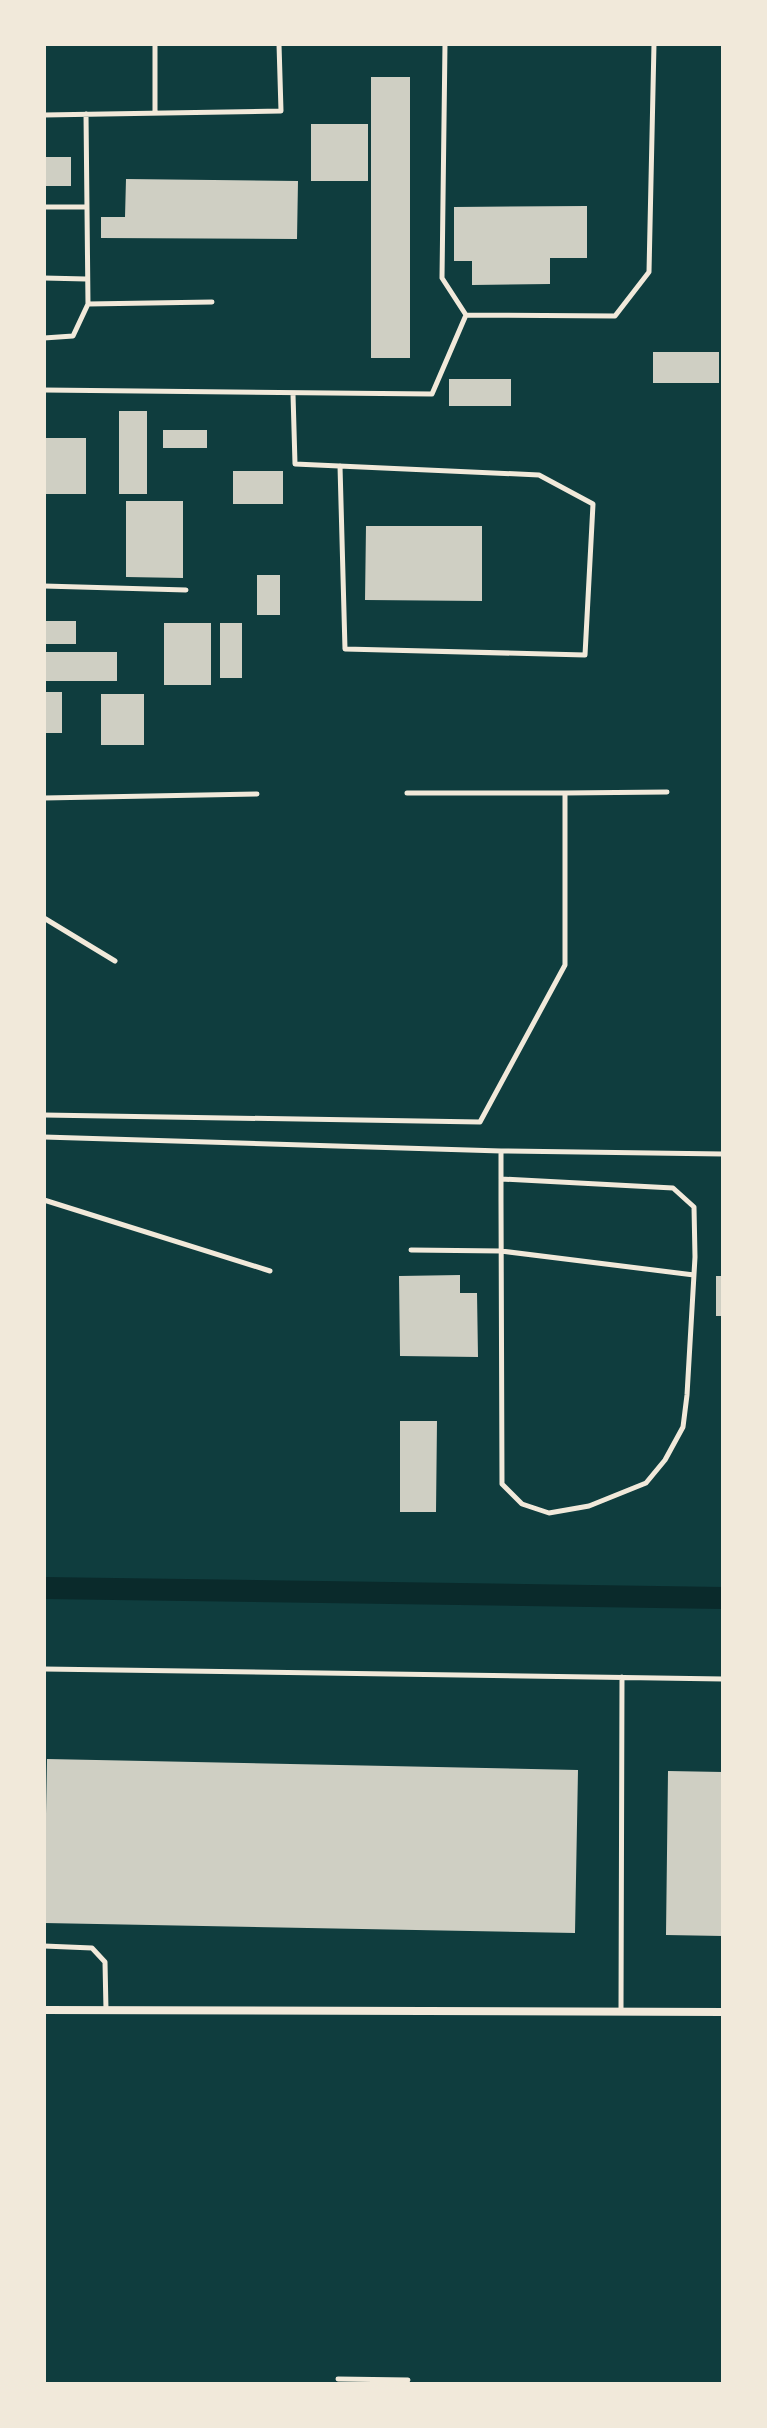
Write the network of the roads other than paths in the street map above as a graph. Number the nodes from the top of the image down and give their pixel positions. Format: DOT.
graph roads {
  1 [pos="155,44"];
  2 [pos="279,44"];
  3 [pos="445,44"];
  4 [pos="654,44"];
  5 [pos="155,112"];
  6 [pos="86,114"];
  7 [pos="44,115"];
  8 [pos="44,207"];
  9 [pos="87,207"];
  10 [pos="44,278"];
  11 [pos="86,279"];
  12 [pos="212,302"];
  13 [pos="88,304"];
  14 [pos="466,315"];
  15 [pos="44,338"];
  16 [pos="44,390"];
  17 [pos="293,394"];
  18 [pos="340,466"];
  19 [pos="44,586"];
  20 [pos="186,590"];
  21 [pos="667,792"];
  22 [pos="407,793"];
  23 [pos="565,793"];
  24 [pos="257,794"];
  25 [pos="44,798"];
  26 [pos="44,918"];
  27 [pos="115,961"];
  28 [pos="44,1115"];
  29 [pos="44,1137"];
  30 [pos="501,1151"];
  31 [pos="723,1154"];
  32 [pos="501,1179"];
  33 [pos="44,1200"];
  34 [pos="411,1250"];
  35 [pos="501,1251"];
  36 [pos="270,1271"];
  37 [pos="694,1275"];
  38 [pos="44,1669"];
  39 [pos="622,1677"];
  40 [pos="723,1679"];
  41 [pos="44,1946"];
  42 [pos="44,2010"];
  43 [pos="106,2010"];
  44 [pos="621,2011"];
  45 [pos="723,2012"];
  46 [pos="338,2379"];
  47 [pos="408,2380"];
  1 -- 5 [label="lane"];
  2 -- 5 [label="lane"];
  3 -- 14 [label="lane"];
  4 -- 14 [label="lane"];
  5 -- 6 [label="lane"];
  6 -- 7 [label="lane"];
  6 -- 9 [label="lane"];
  8 -- 9 [label="lane"];
  9 -- 11 [label="lane"];
  10 -- 11 [label="lane"];
  11 -- 13 [label="lane"];
  12 -- 13 [label="lane"];
  13 -- 15 [label="lane"];
  14 -- 17 [label="lane"];
  16 -- 17 [label="lane"];
  17 -- 18 [label="lane"];
  18 -- 18 [label="lane"];
  19 -- 20 [label="lane"];
  21 -- 23 [label="lane"];
  22 -- 23 [label="lane"];
  23 -- 28 [label="lane"];
  24 -- 25 [label="lane"];
  26 -- 27 [label="lane"];
  29 -- 30 [label="lane"];
  30 -- 31 [label="lane"];
  30 -- 32 [label="lane"];
  32 -- 35 [label="lane"];
  32 -- 37 [label="lane"];
  33 -- 36 [label="lane"];
  34 -- 35 [label="lane"];
  35 -- 37 [label="lane"];
  35 -- 37 [label="lane"];
  38 -- 39 [label="lane"];
  39 -- 40 [label="lane"];
  39 -- 44 [label="lane"];
  41 -- 43 [label="lane"];
  42 -- 43 [label="street"];
  43 -- 44 [label="street"];
  44 -- 45 [label="street"];
  46 -- 47 [label="lane"];
}
